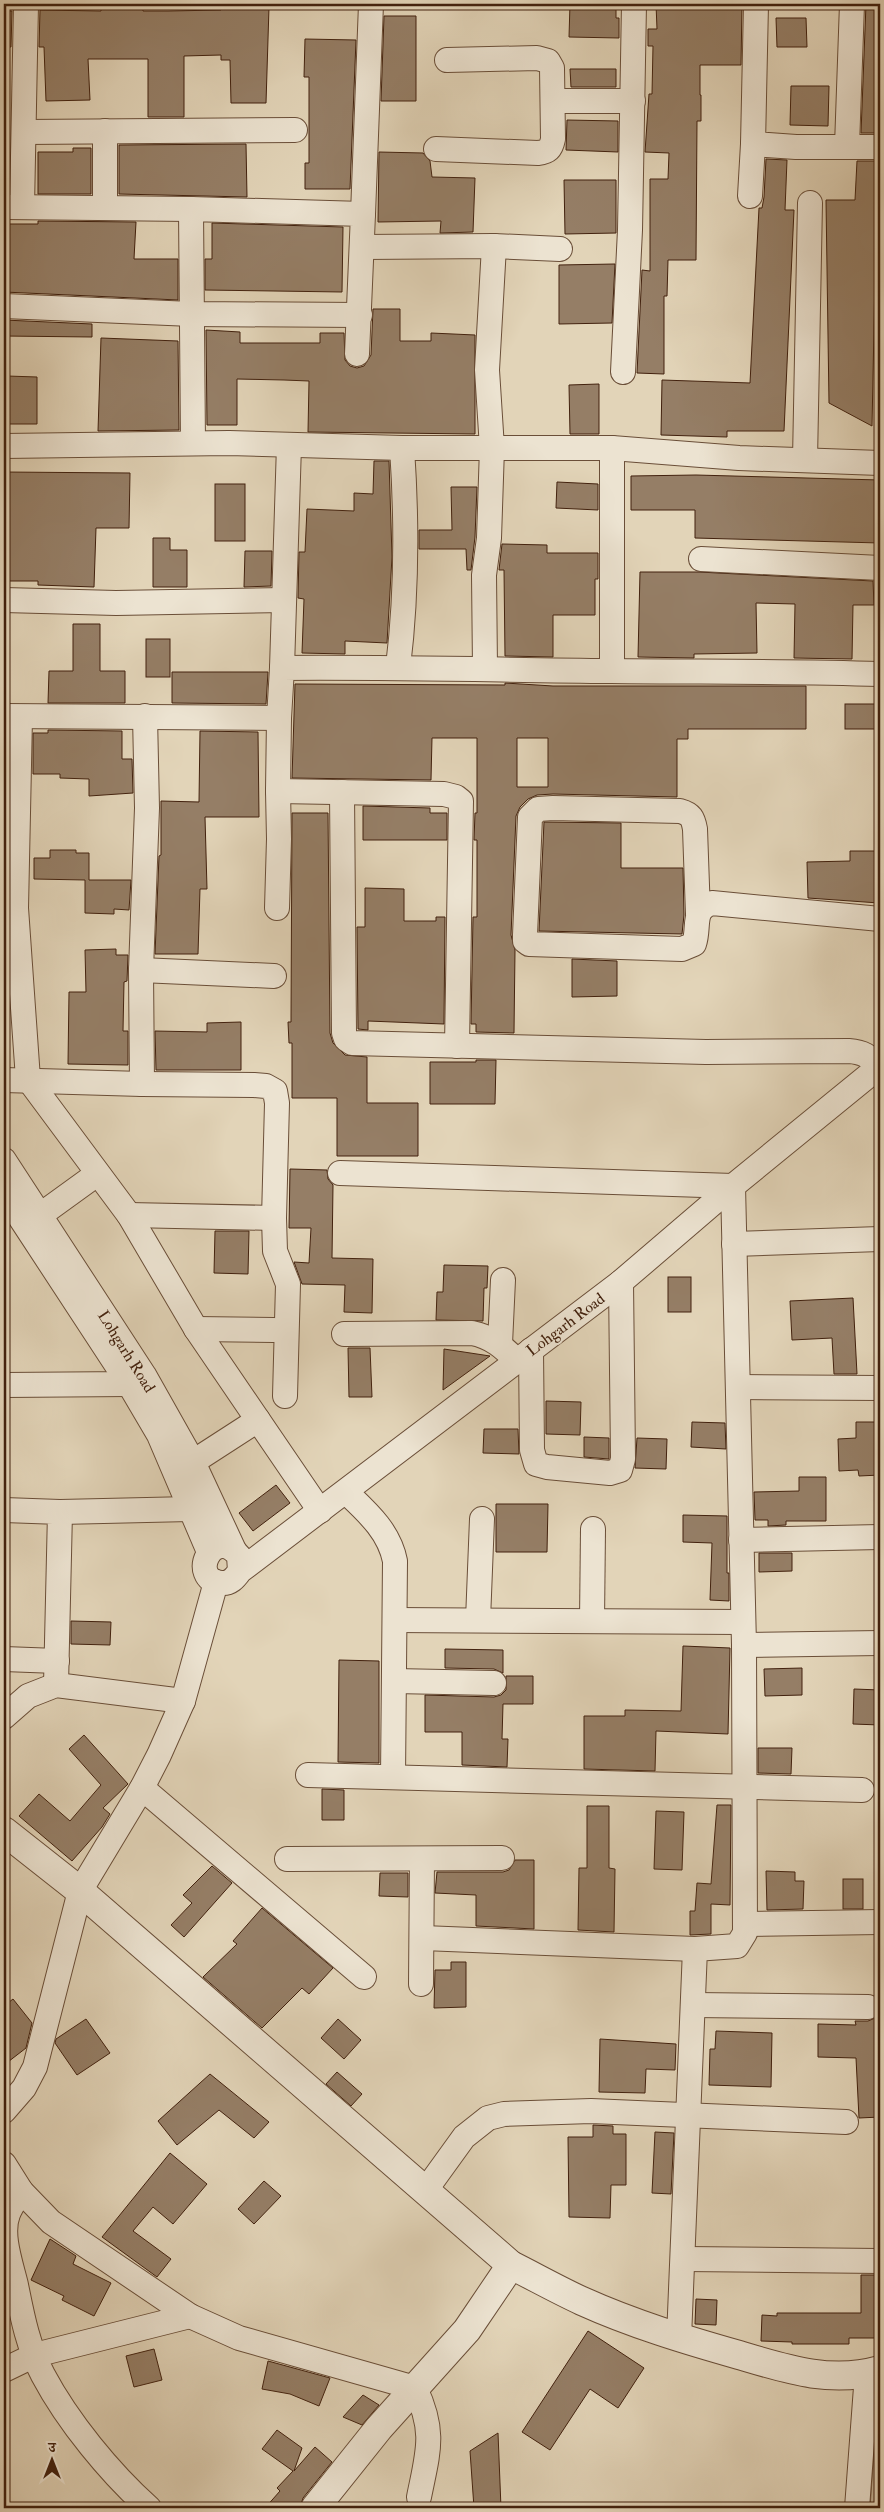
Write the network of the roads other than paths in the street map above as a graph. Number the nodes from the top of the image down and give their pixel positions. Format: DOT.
graph roads {
  1 [pos="26,4"];
  2 [pos="371,4"];
  3 [pos="634,4"];
  4 [pos="756,4"];
  5 [pos="852,4"];
  6 [pos="447,60"];
  7 [pos="553,101"];
  8 [pos="633,101"];
  9 [pos="295,130"];
  10 [pos="105,131"];
  11 [pos="24,132"];
  12 [pos="753,144"];
  13 [pos="847,146"];
  14 [pos="880,147"];
  15 [pos="436,150"];
  16 [pos="750,196"];
  17 [pos="810,203"];
  18 [pos="105,206"];
  19 [pos="13,207"];
  20 [pos="191,208"];
  21 [pos="363,214"];
  22 [pos="494,246"];
  23 [pos="363,247"];
  24 [pos="560,248"];
  25 [pos="4,306"];
  26 [pos="192,314"];
  27 [pos="360,315"];
  28 [pos="357,354"];
  29 [pos="623,372"];
  30 [pos="193,443"];
  31 [pos="289,445"];
  32 [pos="4,446"];
  33 [pos="402,448"];
  34 [pos="492,448"];
  35 [pos="612,448"];
  36 [pos="805,460"];
  37 [pos="880,463"];
  38 [pos="701,558"];
  39 [pos="880,568"];
  40 [pos="4,600"];
  41 [pos="284,600"];
  42 [pos="398,667"];
  43 [pos="282,668"];
  44 [pos="485,668"];
  45 [pos="612,671"];
  46 [pos="880,674"];
  47 [pos="145,716"];
  48 [pos="12,717"];
  49 [pos="279,718"];
  50 [pos="278,791"];
  51 [pos="342,792"];
  52 [pos="277,908"];
  53 [pos="698,914"];
  54 [pos="880,919"];
  55 [pos="141,970"];
  56 [pos="274,976"];
  57 [pos="457,1046"];
  58 [pos="877,1074"];
  59 [pos="28,1079"];
  60 [pos="4,1080"];
  61 [pos="142,1084"];
  62 [pos="4,1160"];
  63 [pos="340,1173"];
  64 [pos="97,1174"];
  65 [pos="733,1186"];
  66 [pos="4,1193"];
  67 [pos="129,1215"];
  68 [pos="274,1218"];
  69 [pos="22,1221"];
  70 [pos="880,1239"];
  71 [pos="734,1244"];
  72 [pos="503,1280"];
  73 [pos="621,1282"];
  74 [pos="196,1329"];
  75 [pos="274,1330"];
  76 [pos="344,1334"];
  77 [pos="500,1344"];
  78 [pos="524,1355"];
  79 [pos="136,1380"];
  80 [pos="4,1385"];
  81 [pos="738,1387"];
  82 [pos="880,1388"];
  83 [pos="285,1396"];
  84 [pos="258,1420"];
  85 [pos="193,1462"];
  86 [pos="346,1492"];
  87 [pos="201,1505"];
  88 [pos="4,1510"];
  89 [pos="320,1511"];
  90 [pos="60,1512"];
  91 [pos="482,1519"];
  92 [pos="593,1529"];
  93 [pos="880,1537"];
  94 [pos="741,1540"];
  95 [pos="208,1552"];
  96 [pos="237,1561"];
  97 [pos="216,1582"];
  98 [pos="395,1620"];
  99 [pos="478,1620"];
  100 [pos="592,1621"];
  101 [pos="743,1622"];
  102 [pos="880,1643"];
  103 [pos="744,1645"];
  104 [pos="4,1659"];
  105 [pos="57,1661"];
  106 [pos="394,1681"];
  107 [pos="494,1683"];
  108 [pos="56,1685"];
  109 [pos="182,1701"];
  110 [pos="4,1717"];
  111 [pos="308,1775"];
  112 [pos="394,1777"];
  113 [pos="142,1788"];
  114 [pos="745,1788"];
  115 [pos="862,1790"];
  116 [pos="4,1831"];
  117 [pos="502,1858"];
  118 [pos="287,1859"];
  119 [pos="422,1859"];
  120 [pos="80,1891"];
  121 [pos="880,1922"];
  122 [pos="745,1924"];
  123 [pos="423,1938"];
  124 [pos="695,1949"];
  125 [pos="364,1977"];
  126 [pos="421,1984"];
  127 [pos="693,2005"];
  128 [pos="868,2007"];
  129 [pos="4,2111"];
  130 [pos="688,2115"];
  131 [pos="846,2122"];
  132 [pos="4,2164"];
  133 [pos="21,2191"];
  134 [pos="425,2191"];
  135 [pos="684,2259"];
  136 [pos="880,2261"];
  137 [pos="511,2265"];
  138 [pos="190,2316"];
  139 [pos="679,2338"];
  140 [pos="35,2355"];
  141 [pos="4,2370"];
  142 [pos="874,2372"];
  143 [pos="414,2388"];
  144 [pos="418,2497"];
  145 [pos="149,2508"];
  146 [pos="315,2508"];
  147 [pos="857,2508"];
  1 -- 11 [label="street"];
  2 -- 21 [label="street"];
  3 -- 8 [label="street"];
  4 -- 12 [label="street"];
  5 -- 13 [label="street"];
  6 -- 7 [label="street"];
  7 -- 8 [label="street"];
  7 -- 15 [label="street"];
  8 -- 29 [label="street"];
  9 -- 10 [label="street"];
  10 -- 11 [label="street"];
  10 -- 18 [label="street"];
  11 -- 19 [label="street"];
  12 -- 13 [label="street"];
  12 -- 16 [label="street"];
  13 -- 14 [label="street"];
  17 -- 36 [label="street"];
  18 -- 19 [label="street"];
  18 -- 20 [label="street"];
  20 -- 21 [label="street"];
  20 -- 26 [label="street"];
  21 -- 23 [label="street"];
  22 -- 23 [label="street"];
  22 -- 24 [label="street"];
  22 -- 34 [label="street"];
  23 -- 27 [label="street"];
  25 -- 26 [label="street"];
  26 -- 27 [label="street"];
  26 -- 30 [label="street"];
  27 -- 28 [label="street"];
  30 -- 31 [label="street"];
  30 -- 32 [label="street"];
  31 -- 33 [label="street"];
  31 -- 41 [label="street"];
  33 -- 34 [label="street"];
  33 -- 42 [label="street"];
  34 -- 35 [label="street"];
  34 -- 44 [label="street"];
  35 -- 36 [label="street"];
  35 -- 45 [label="street"];
  36 -- 37 [label="street"];
  38 -- 39 [label="street"];
  40 -- 41 [label="street"];
  41 -- 43 [label="street"];
  42 -- 43 [label="street"];
  42 -- 44 [label="street"];
  43 -- 49 [label="street"];
  44 -- 45 [label="street"];
  45 -- 46 [label="street"];
  47 -- 48 [label="street"];
  47 -- 49 [label="street"];
  47 -- 55 [label="street"];
  48 -- 59 [label="street"];
  49 -- 50 [label="street"];
  50 -- 51 [label="street"];
  50 -- 52 [label="street"];
  51 -- 57 [label="street"];
  51 -- 57 [label="street"];
  53 -- 53 [label="street"];
  53 -- 54 [label="street"];
  55 -- 56 [label="street"];
  55 -- 61 [label="street"];
  57 -- 58 [label="street"];
  58 -- 65 [label="street, Lohgarh Road"];
  59 -- 60 [label="street"];
  59 -- 61 [label="street"];
  59 -- 64 [label="street"];
  61 -- 68 [label="street"];
  62 -- 69 [label="street, Lohgarh Road"];
  63 -- 65 [label="street"];
  64 -- 67 [label="street"];
  64 -- 69 [label="street"];
  65 -- 71 [label="street"];
  65 -- 73 [label="street, Lohgarh Road"];
  66 -- 69 [label="street"];
  67 -- 68 [label="street"];
  67 -- 74 [label="street"];
  68 -- 83 [label="street"];
  69 -- 79 [label="street, Lohgarh Road"];
  70 -- 71 [label="street"];
  71 -- 81 [label="street"];
  72 -- 77 [label="street"];
  73 -- 78 [label="street, Lohgarh Road"];
  73 -- 78 [label="street"];
  74 -- 75 [label="street"];
  74 -- 84 [label="street"];
  76 -- 77 [label="street"];
  77 -- 78 [label="street"];
  78 -- 86 [label="street, Lohgarh Road"];
  79 -- 80 [label="street"];
  79 -- 85 [label="street, Lohgarh Road"];
  79 -- 87 [label="street"];
  81 -- 82 [label="street"];
  81 -- 94 [label="street"];
  84 -- 85 [label="street"];
  84 -- 89 [label="street"];
  85 -- 87 [label="street, Lohgarh Road"];
  86 -- 89 [label="street, Lohgarh Road"];
  86 -- 98 [label="street"];
  87 -- 90 [label="street"];
  87 -- 95 [label="street"];
  87 -- 96 [label="street, Lohgarh Road"];
  88 -- 90 [label="street"];
  89 -- 96 [label="street, Lohgarh Road"];
  90 -- 105 [label="street"];
  91 -- 99 [label="street"];
  92 -- 100 [label="street"];
  93 -- 94 [label="street"];
  94 -- 101 [label="street"];
  95 -- 96 [label="street"];
  95 -- 97 [label="street"];
  96 -- 97 [label="street"];
  97 -- 109 [label="street"];
  98 -- 99 [label="street"];
  98 -- 106 [label="street"];
  99 -- 100 [label="street"];
  100 -- 101 [label="street"];
  101 -- 103 [label="street"];
  102 -- 103 [label="street"];
  103 -- 114 [label="street"];
  104 -- 105 [label="street"];
  105 -- 108 [label="street"];
  106 -- 107 [label="street"];
  106 -- 112 [label="street"];
  108 -- 109 [label="street"];
  108 -- 110 [label="street"];
  109 -- 113 [label="street"];
  111 -- 112 [label="street"];
  112 -- 114 [label="street"];
  113 -- 120 [label="street"];
  113 -- 125 [label="street"];
  114 -- 115 [label="street"];
  114 -- 122 [label="street"];
  116 -- 120 [label="street"];
  117 -- 119 [label="street"];
  118 -- 119 [label="street"];
  119 -- 123 [label="street"];
  120 -- 129 [label="street"];
  120 -- 134 [label="street"];
  121 -- 122 [label="street"];
  122 -- 124 [label="street"];
  123 -- 124 [label="street"];
  123 -- 126 [label="street"];
  124 -- 127 [label="street"];
  127 -- 128 [label="street"];
  127 -- 130 [label="street"];
  130 -- 131 [label="street"];
  130 -- 134 [label="street"];
  130 -- 135 [label="street"];
  132 -- 133 [label="street"];
  133 -- 138 [label="street"];
  133 -- 140 [label="street"];
  134 -- 137 [label="street"];
  135 -- 136 [label="street"];
  135 -- 139 [label="street"];
  137 -- 139 [label="street"];
  137 -- 143 [label="street"];
  138 -- 140 [label="street"];
  138 -- 143 [label="street"];
  139 -- 142 [label="street"];
  140 -- 141 [label="street"];
  140 -- 145 [label="street"];
  142 -- 147 [label="street"];
  143 -- 144 [label="street"];
  143 -- 146 [label="street"];
}
